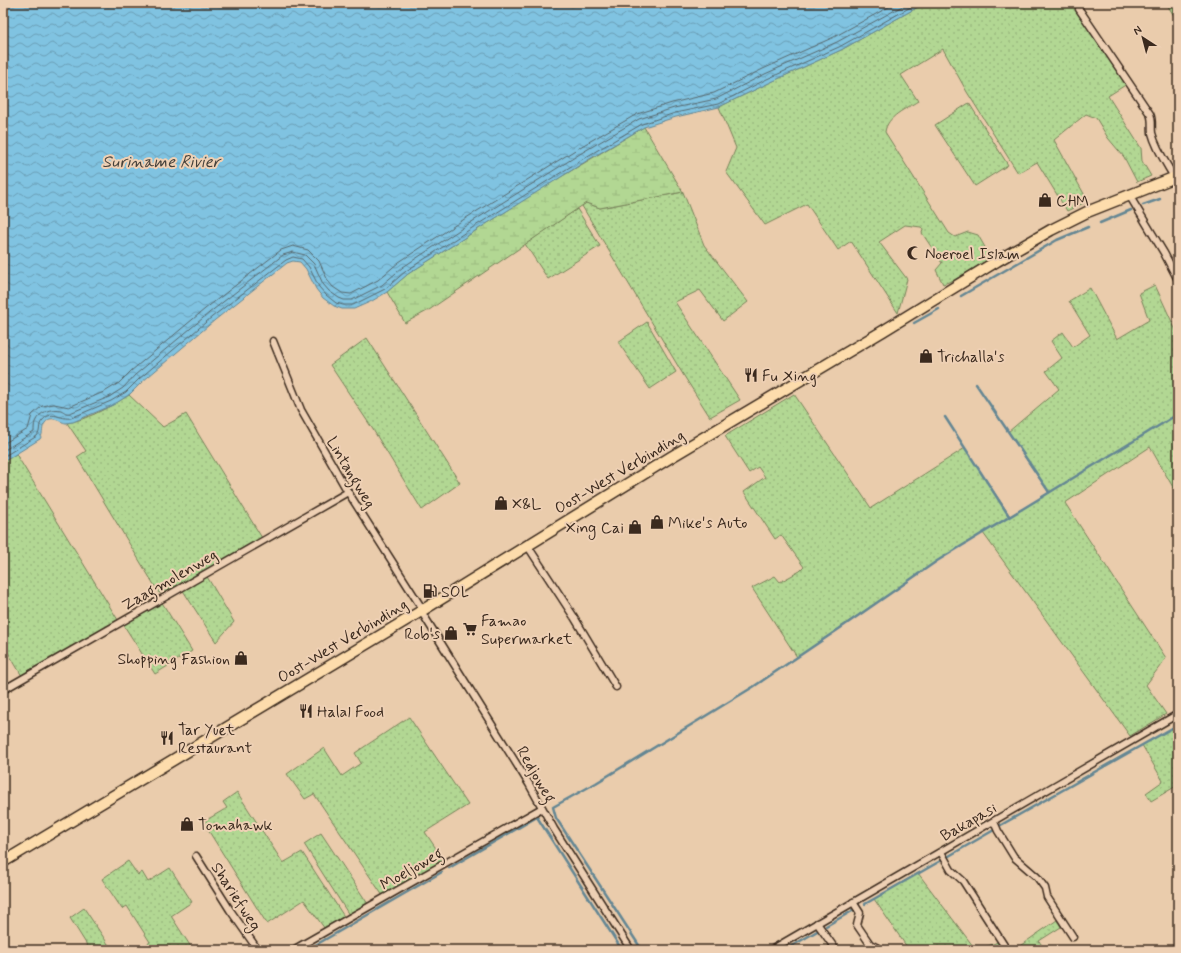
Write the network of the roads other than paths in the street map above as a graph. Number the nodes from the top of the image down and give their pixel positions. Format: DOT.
graph roads {
  1 [pos="1079,9"];
  2 [pos="1176,176"];
  3 [pos="1129,195"];
  4 [pos="1178,280"];
  5 [pos="273,341"];
  6 [pos="348,492"];
  7 [pos="528,545"];
  8 [pos="422,610"];
  9 [pos="616,687"];
  10 [pos="3,690"];
  11 [pos="1178,714"];
  12 [pos="542,808"];
  13 [pos="994,822"];
  14 [pos="941,852"];
  15 [pos="196,856"];
  16 [pos="3,862"];
  17 [pos="853,902"];
  18 [pos="817,923"];
  19 [pos="1073,937"];
  20 [pos="258,950"];
  21 [pos="293,950"];
  22 [pos="631,950"];
  23 [pos="771,950"];
  24 [pos="836,950"];
  25 [pos="882,950"];
  26 [pos="1007,950"];
  1 -- 2 [label="street"];
  2 -- 3 [label="main road, Oost-West Verbinding"];
  3 -- 4 [label="street"];
  3 -- 7 [label="main road, Oost-West Verbinding"];
  5 -- 6 [label="street, Lintangweg"];
  6 -- 8 [label="street, Lintangweg"];
  6 -- 10 [label="street, Zaagmolenweg"];
  7 -- 8 [label="main road, Oost-West Verbinding"];
  7 -- 9 [label="street"];
  8 -- 12 [label="street, Redjoweg"];
  8 -- 16 [label="main road, Oost-West Verbinding"];
  11 -- 13 [label="street, Bakapasi"];
  12 -- 21 [label="street, Moeljoweg"];
  12 -- 22 [label="street, Redjoweg"];
  13 -- 14 [label="street, Bakapasi"];
  13 -- 19 [label="street"];
  14 -- 17 [label="street, Bakapasi"];
  14 -- 26 [label="street"];
  15 -- 20 [label="street, Shariefweg"];
  17 -- 18 [label="street, Bakapasi"];
  17 -- 25 [label="street"];
  18 -- 23 [label="street, Bakapasi"];
  18 -- 24 [label="street"];
}
